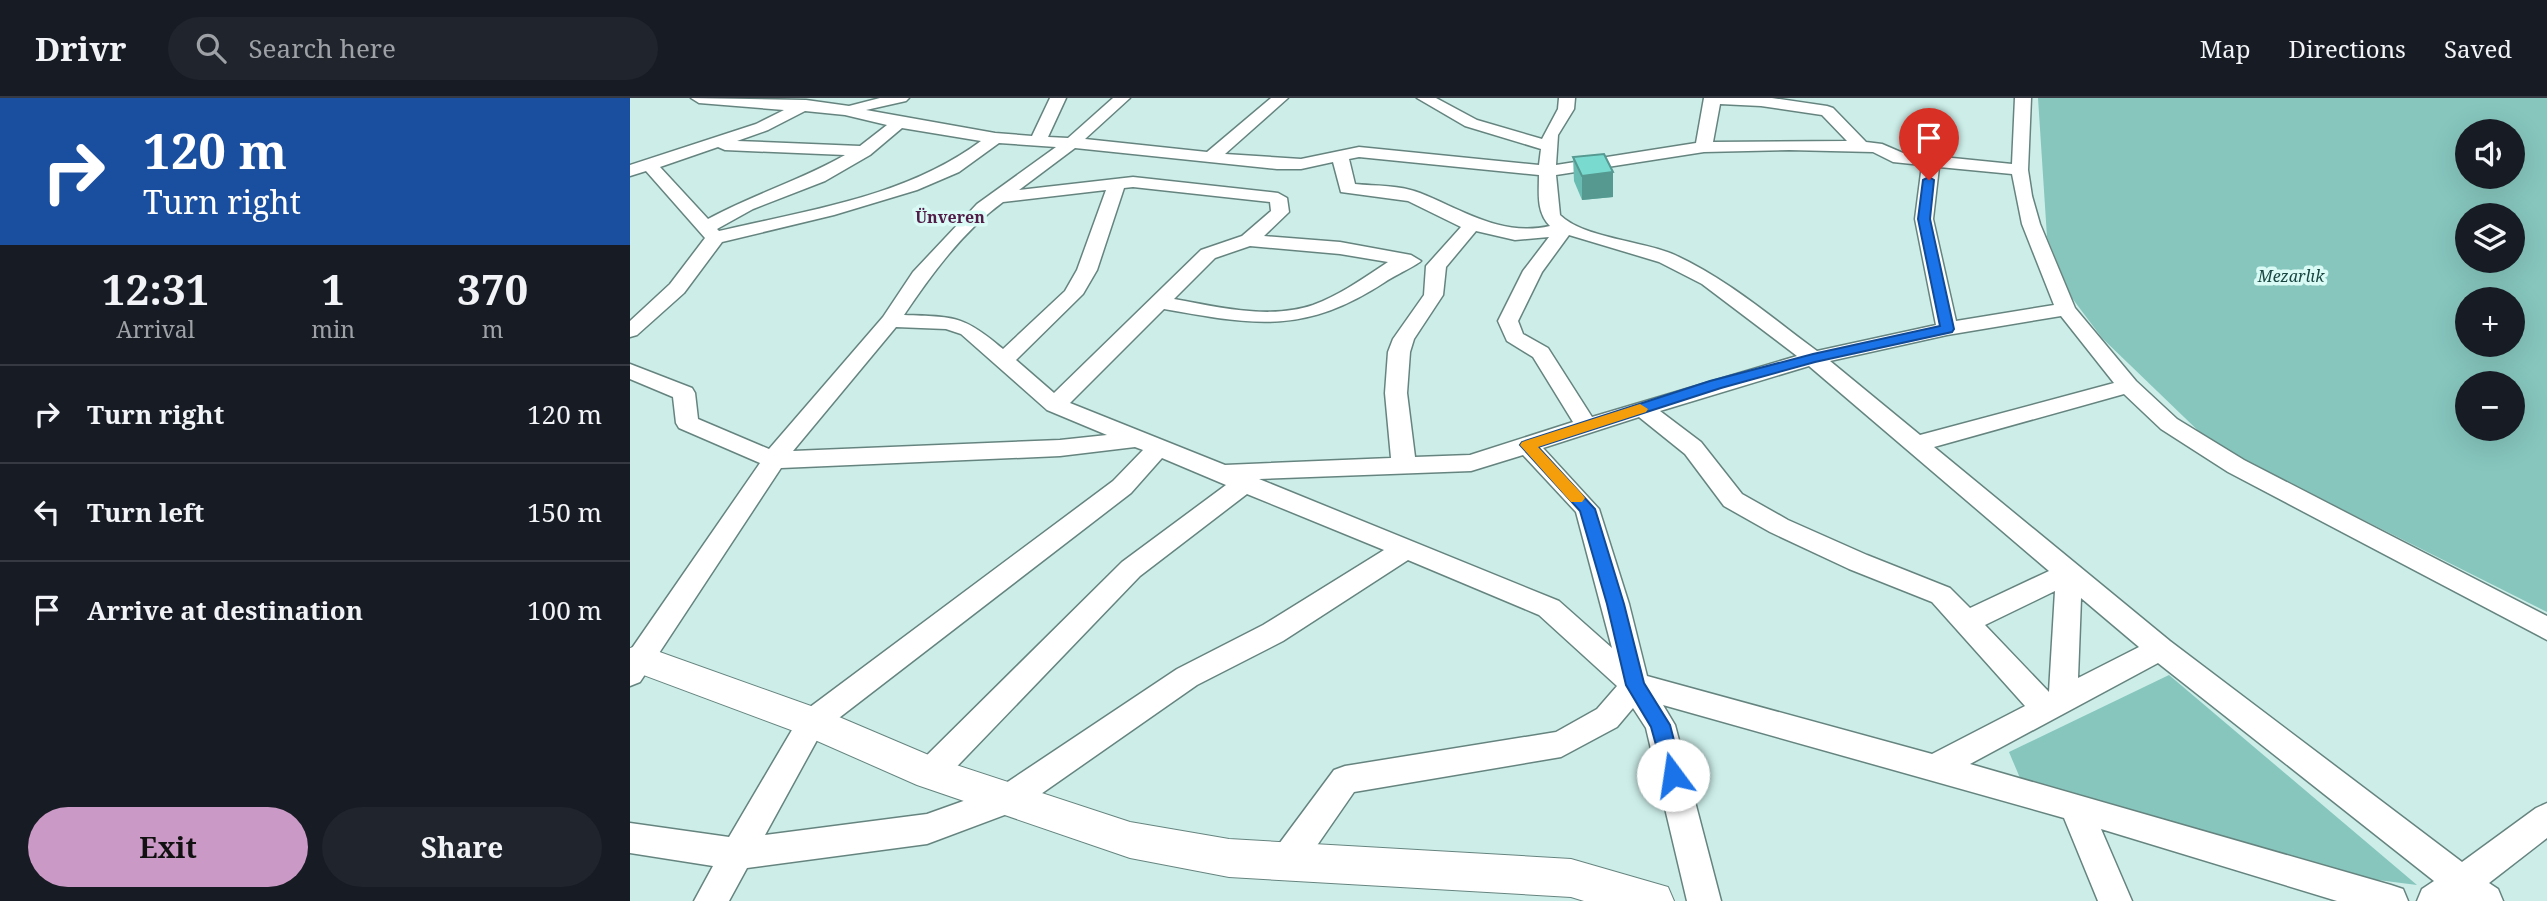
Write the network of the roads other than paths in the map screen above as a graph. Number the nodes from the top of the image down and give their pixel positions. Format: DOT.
graph roads {
  1 [pos="699,98"];
  2 [pos="901,98"];
  3 [pos="1058,98"];
  4 [pos="1122,98"];
  5 [pos="1280,98"];
  6 [pos="1425,98"];
  7 [pos="1567,98"];
  8 [pos="1712,98"];
  9 [pos="2024,98"];
  10 [pos="812,102"];
  11 [pos="1447,103"];
  12 [pos="845,110"];
  13 [pos="899,123"];
  14 [pos="995,138"];
  15 [pos="1038,141"];
  16 [pos="1072,143"];
  17 [pos="713,144"];
  18 [pos="1549,146"];
  19 [pos="1861,146"];
  20 [pos="1704,147"];
  21 [pos="864,151"];
  22 [pos="1151,151"];
  23 [pos="1340,155"];
  24 [pos="1210,158"];
  25 [pos="1931,161"];
  26 [pos="649,165"];
  27 [pos="2020,170"];
  28 [pos="630,171"];
  29 [pos="1547,171"];
  30 [pos="1125,183"];
  31 [pos="997,197"];
  32 [pos="1472,225"];
  33 [pos="1565,228"];
  34 [pos="710,233"];
  35 [pos="1248,240"];
  36 [pos="1405,260"];
  37 [pos="1436,266"];
  38 [pos="1159,302"];
  39 [pos="2066,309"];
  40 [pos="890,321"];
  41 [pos="1947,329"];
  42 [pos="630,331"];
  43 [pos="1813,358"];
  44 [pos="1004,360"];
  45 [pos="630,371"];
  46 [pos="2128,386"];
  47 [pos="1055,405"];
  48 [pos="1642,408"];
  49 [pos="1587,426"];
  50 [pos="1147,443"];
  51 [pos="1916,444"];
  52 [pos="1527,445"];
  53 [pos="774,460"];
  54 [pos="1405,466"];
  55 [pos="1219,473"];
  56 [pos="1245,483"];
  57 [pos="1406,549"];
  58 [pos="2068,572"];
  59 [pos="1966,622"];
  60 [pos="2547,629"];
  61 [pos="2160,649"];
  62 [pos="635,666"];
  63 [pos="1635,685"];
  64 [pos="2054,705"];
  65 [pos="812,722"];
  66 [pos="1934,768"];
  67 [pos="930,772"];
  68 [pos="1007,800"];
  69 [pos="2075,807"];
  70 [pos="2547,818"];
  71 [pos="630,838"];
  72 [pos="738,854"];
  73 [pos="1289,859"];
  74 [pos="2474,891"];
  75 [pos="711,901"];
  76 [pos="1654,901"];
  77 [pos="1704,901"];
  78 [pos="2115,901"];
  79 [pos="2391,901"];
  80 [pos="2434,901"];
  1 -- 10 [label="street"];
  2 -- 12 [label="street"];
  3 -- 15 [label="street"];
  4 -- 16 [label="street"];
  5 -- 24 [label="street"];
  6 -- 11 [label="street"];
  7 -- 18 [label="street"];
  8 -- 19 [label="street"];
  8 -- 20 [label="street"];
  9 -- 27 [label="street"];
  10 -- 12 [label="street"];
  10 -- 17 [label="street"];
  11 -- 18 [label="street"];
  12 -- 13 [label="street"];
  13 -- 14 [label="street"];
  13 -- 21 [label="street"];
  14 -- 15 [label="street"];
  14 -- 34 [label="street"];
  15 -- 16 [label="street"];
  16 -- 22 [label="street"];
  16 -- 31 [label="street"];
  17 -- 21 [label="street"];
  17 -- 26 [label="street"];
  18 -- 29 [label="street"];
  19 -- 20 [label="street"];
  19 -- 25 [label="street"];
  20 -- 29 [label="street"];
  21 -- 34 [label="street"];
  22 -- 24 [label="street"];
  22 -- 30 [label="street"];
  23 -- 24 [label="street"];
  23 -- 29 [label="street"];
  23 -- 32 [label="street"];
  25 -- 27 [label="street"];
  25 -- 41 [label="street"];
  26 -- 28 [label="street"];
  26 -- 34 [label="street"];
  27 -- 39 [label="street"];
  29 -- 33 [label="street"];
  30 -- 31 [label="street"];
  30 -- 35 [label="street"];
  30 -- 44 [label="street"];
  31 -- 40 [label="street"];
  32 -- 33 [label="street"];
  32 -- 37 [label="street"];
  33 -- 43 [label="street"];
  33 -- 49 [label="street"];
  34 -- 42 [label="street"];
  35 -- 36 [label="street"];
  35 -- 38 [label="street"];
  36 -- 37 [label="street"];
  36 -- 38 [label="street"];
  37 -- 54 [label="street"];
  38 -- 47 [label="street"];
  39 -- 41 [label="street"];
  39 -- 46 [label="street"];
  40 -- 44 [label="street"];
  40 -- 53 [label="street"];
  41 -- 43 [label="street"];
  43 -- 48 [label="street"];
  43 -- 51 [label="street"];
  44 -- 47 [label="street"];
  45 -- 53 [label="street"];
  46 -- 51 [label="street"];
  46 -- 60 [label="street"];
  47 -- 50 [label="street"];
  48 -- 49 [label="street"];
  48 -- 59 [label="street"];
  49 -- 52 [label="street"];
  50 -- 53 [label="street"];
  50 -- 55 [label="street"];
  50 -- 65 [label="street"];
  51 -- 58 [label="street"];
  52 -- 54 [label="street"];
  52 -- 63 [label="street"];
  53 -- 62 [label="street"];
  54 -- 55 [label="street"];
  55 -- 56 [label="street"];
  56 -- 57 [label="street"];
  56 -- 67 [label="street"];
  57 -- 63 [label="street"];
  57 -- 68 [label="street"];
  58 -- 59 [label="street"];
  58 -- 61 [label="street"];
  58 -- 64 [label="street"];
  59 -- 64 [label="street"];
  61 -- 64 [label="street"];
  61 -- 74 [label="street"];
  62 -- 65 [label="street"];
  63 -- 66 [label="street"];
  63 -- 73 [label="street"];
  63 -- 77 [label="street"];
  64 -- 66 [label="street"];
  65 -- 67 [label="street"];
  65 -- 72 [label="street"];
  66 -- 69 [label="street"];
  67 -- 68 [label="street"];
  68 -- 72 [label="street"];
  68 -- 73 [label="street"];
  69 -- 78 [label="street"];
  69 -- 79 [label="street"];
  70 -- 74 [label="street"];
  71 -- 72 [label="street"];
  72 -- 75 [label="street"];
  73 -- 76 [label="street"];
  74 -- 80 [label="street"];
}
